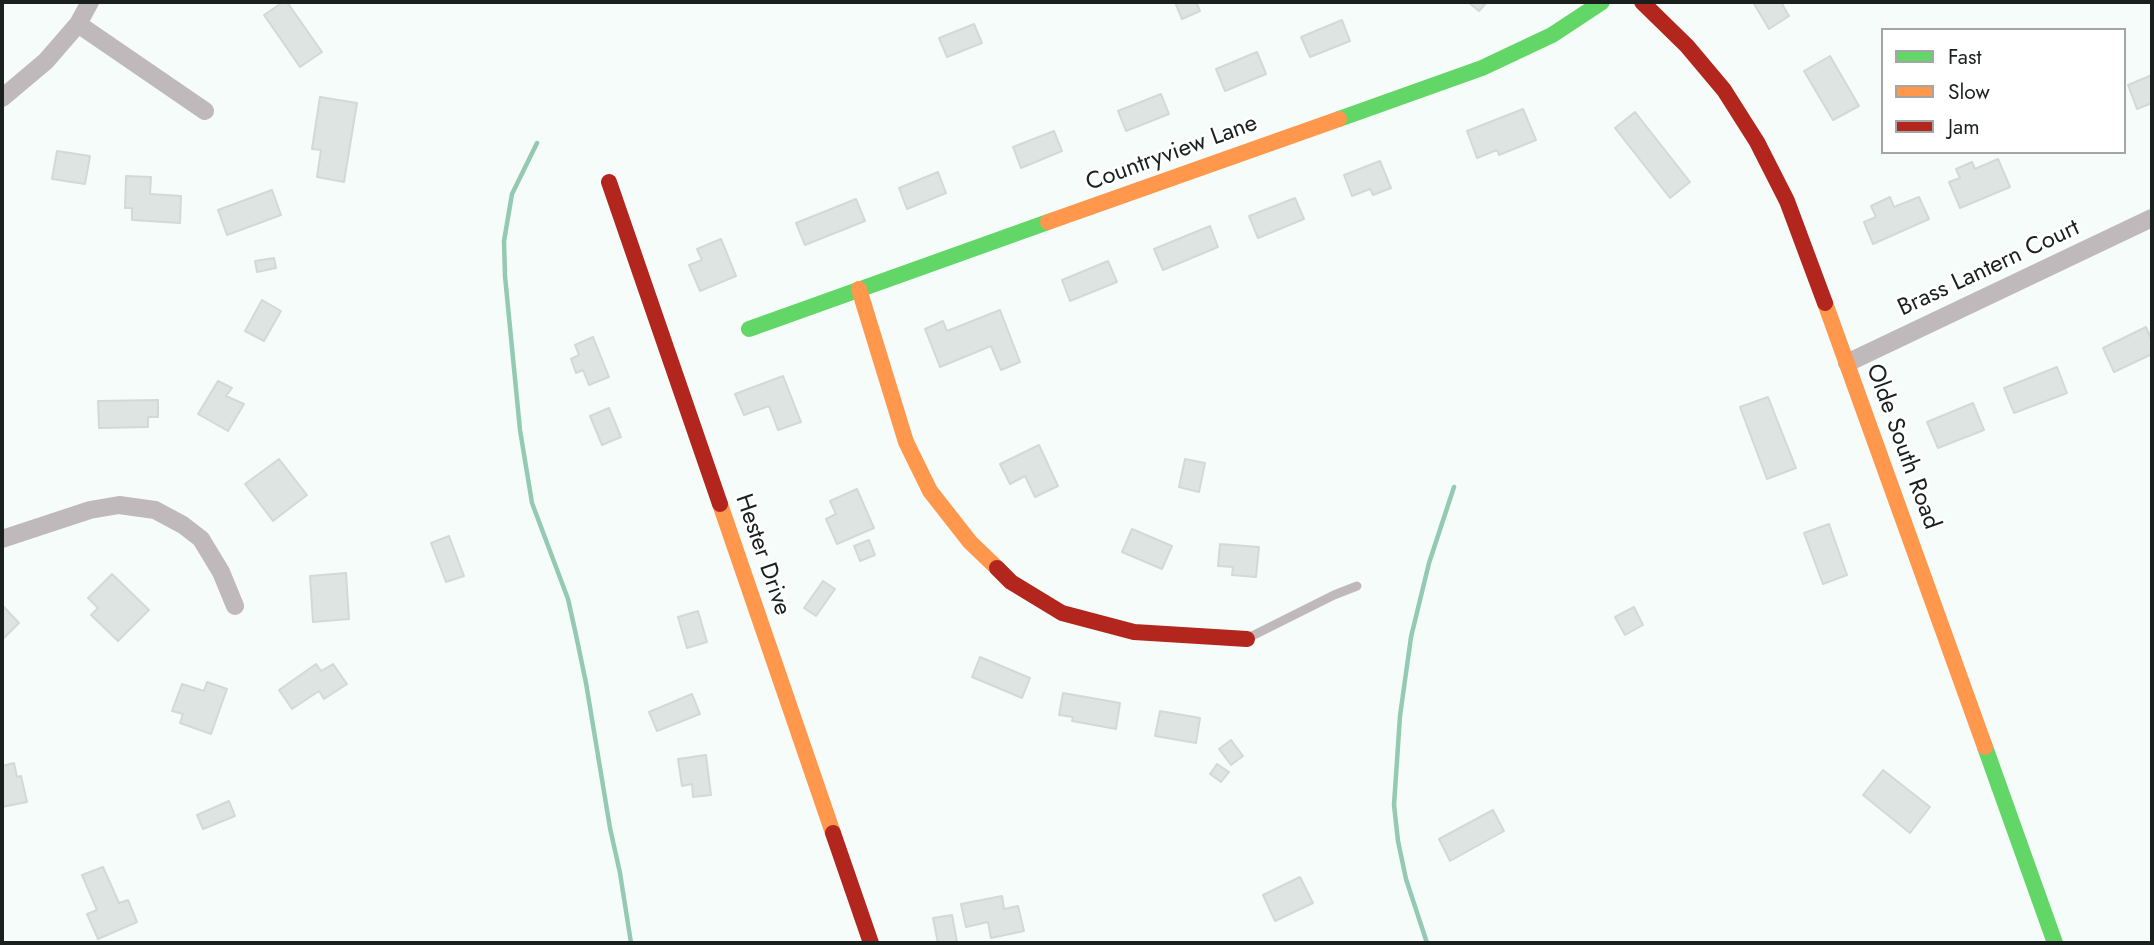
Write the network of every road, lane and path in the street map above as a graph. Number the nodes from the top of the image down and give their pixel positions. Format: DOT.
graph roads {
  1 [pos="90,2"];
  2 [pos="1602,2"];
  3 [pos="1642,2"];
  4 [pos="78,24"];
  5 [pos="2,98"];
  6 [pos="205,111"];
  7 [pos="609,182"];
  8 [pos="2152,218"];
  9 [pos="859,289"];
  10 [pos="749,329"];
  11 [pos="1847,363"];
  12 [pos="2,539"];
  13 [pos="1357,586"];
  14 [pos="235,606"];
  15 [pos="1247,639"];
  16 [pos="871,943"];
  17 [pos="2055,943"];
  1 -- 4 [label="street"];
  2 -- 9 [label="street, Countryview Lane"];
  3 -- 11 [label="street, Olde South Road"];
  4 -- 5 [label="street"];
  4 -- 6 [label="street"];
  7 -- 16 [label="street, Hester Drive"];
  8 -- 11 [label="street, Brass Lantern Court"];
  9 -- 10 [label="street, Countryview Lane"];
  9 -- 15 [label="street"];
  11 -- 17 [label="street, Olde South Road"];
  12 -- 14 [label="street"];
  13 -- 15 [label="lane"];
}
